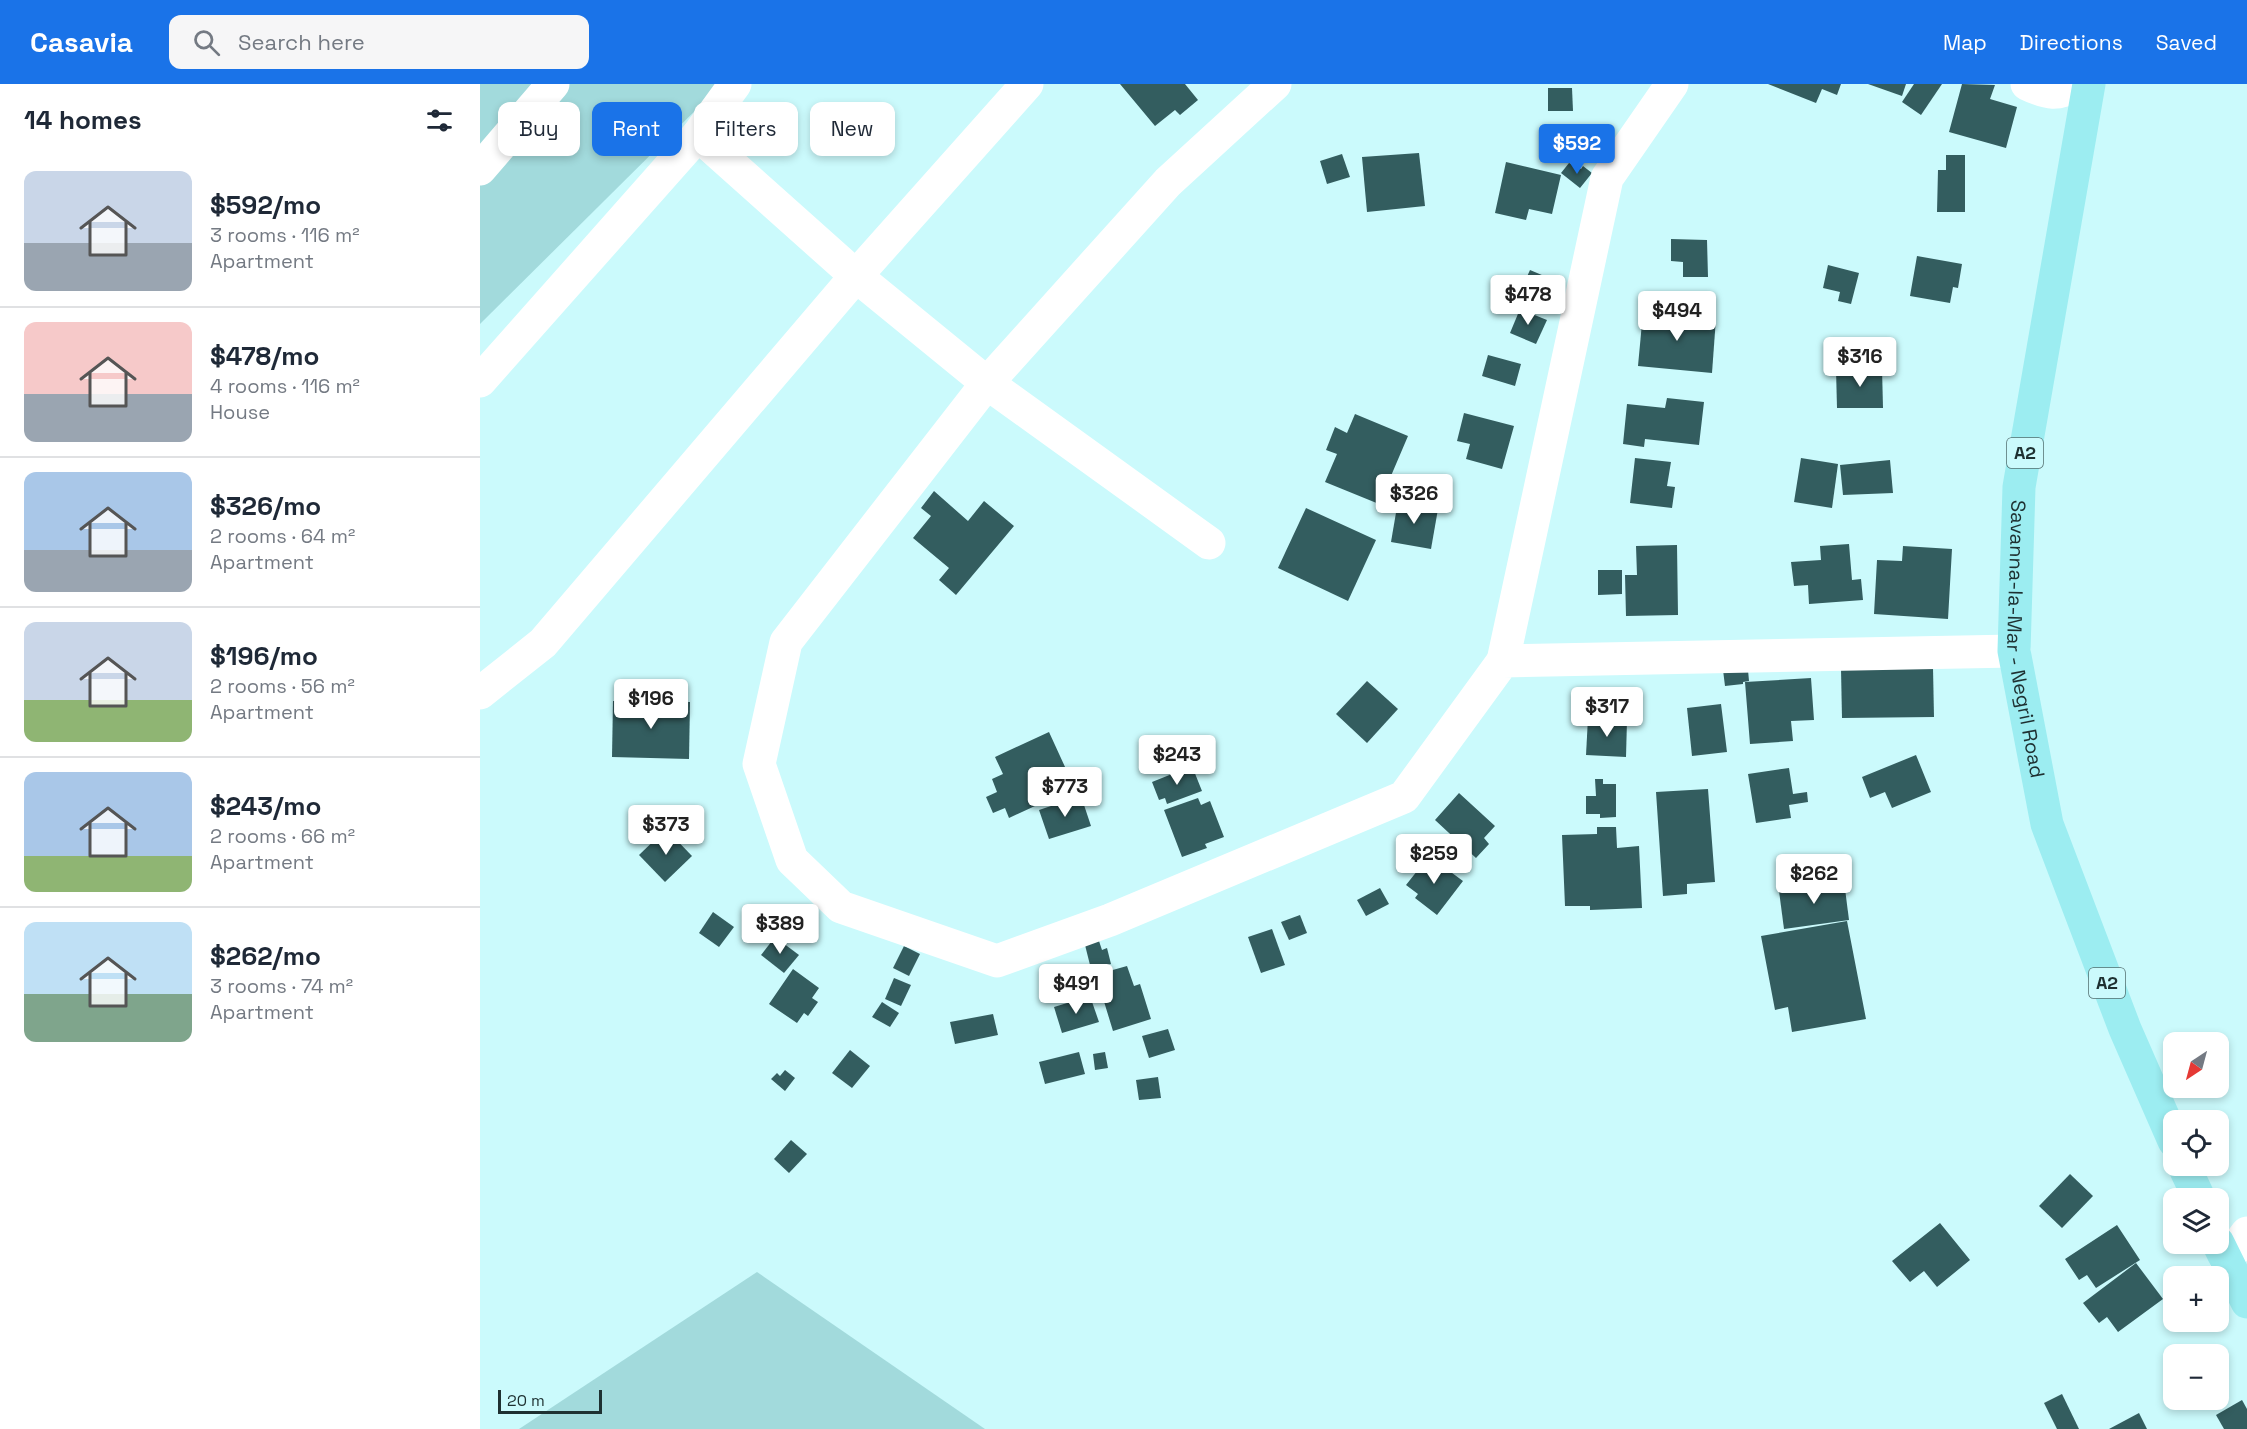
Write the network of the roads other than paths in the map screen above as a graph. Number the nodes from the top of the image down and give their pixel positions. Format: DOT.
graph roads {
  1 [pos="553,84"];
  2 [pos="735,84"];
  3 [pos="1027,84"];
  4 [pos="1275,84"];
  5 [pos="1672,84"];
  6 [pos="2027,84"];
  7 [pos="2079,84"];
  8 [pos="2089,84"];
  9 [pos="722,102"];
  10 [pos="694,140"];
  11 [pos="722,156"];
  12 [pos="480,170"];
  13 [pos="856,276"];
  14 [pos="480,381"];
  15 [pos="987,383"];
  16 [pos="1209,543"];
  17 [pos="2014,651"];
  18 [pos="1503,661"];
  19 [pos="480,693"];
  20 [pos="2163,1116"];
  21 [pos="2247,1233"];
  22 [pos="2229,1247"];
  23 [pos="2223,1254"];
  24 [pos="2247,1302"];
  1 -- 12 [label="street"];
  2 -- 9 [label="street"];
  3 -- 13 [label="street"];
  4 -- 15 [label="street"];
  5 -- 18 [label="street"];
  6 -- 7 [label="street"];
  8 -- 17 [label="main road, Savanna-la-Mar - Negril Road / A2"];
  10 -- 14 [label="street"];
  11 -- 13 [label="street"];
  13 -- 15 [label="street"];
  13 -- 19 [label="street"];
  15 -- 16 [label="street"];
  15 -- 18 [label="street"];
  17 -- 18 [label="street"];
  17 -- 20 [label="main road, Savanna-la-Mar - Negril Road / A2"];
  21 -- 22 [label="street"];
  23 -- 24 [label="main road"];
}
